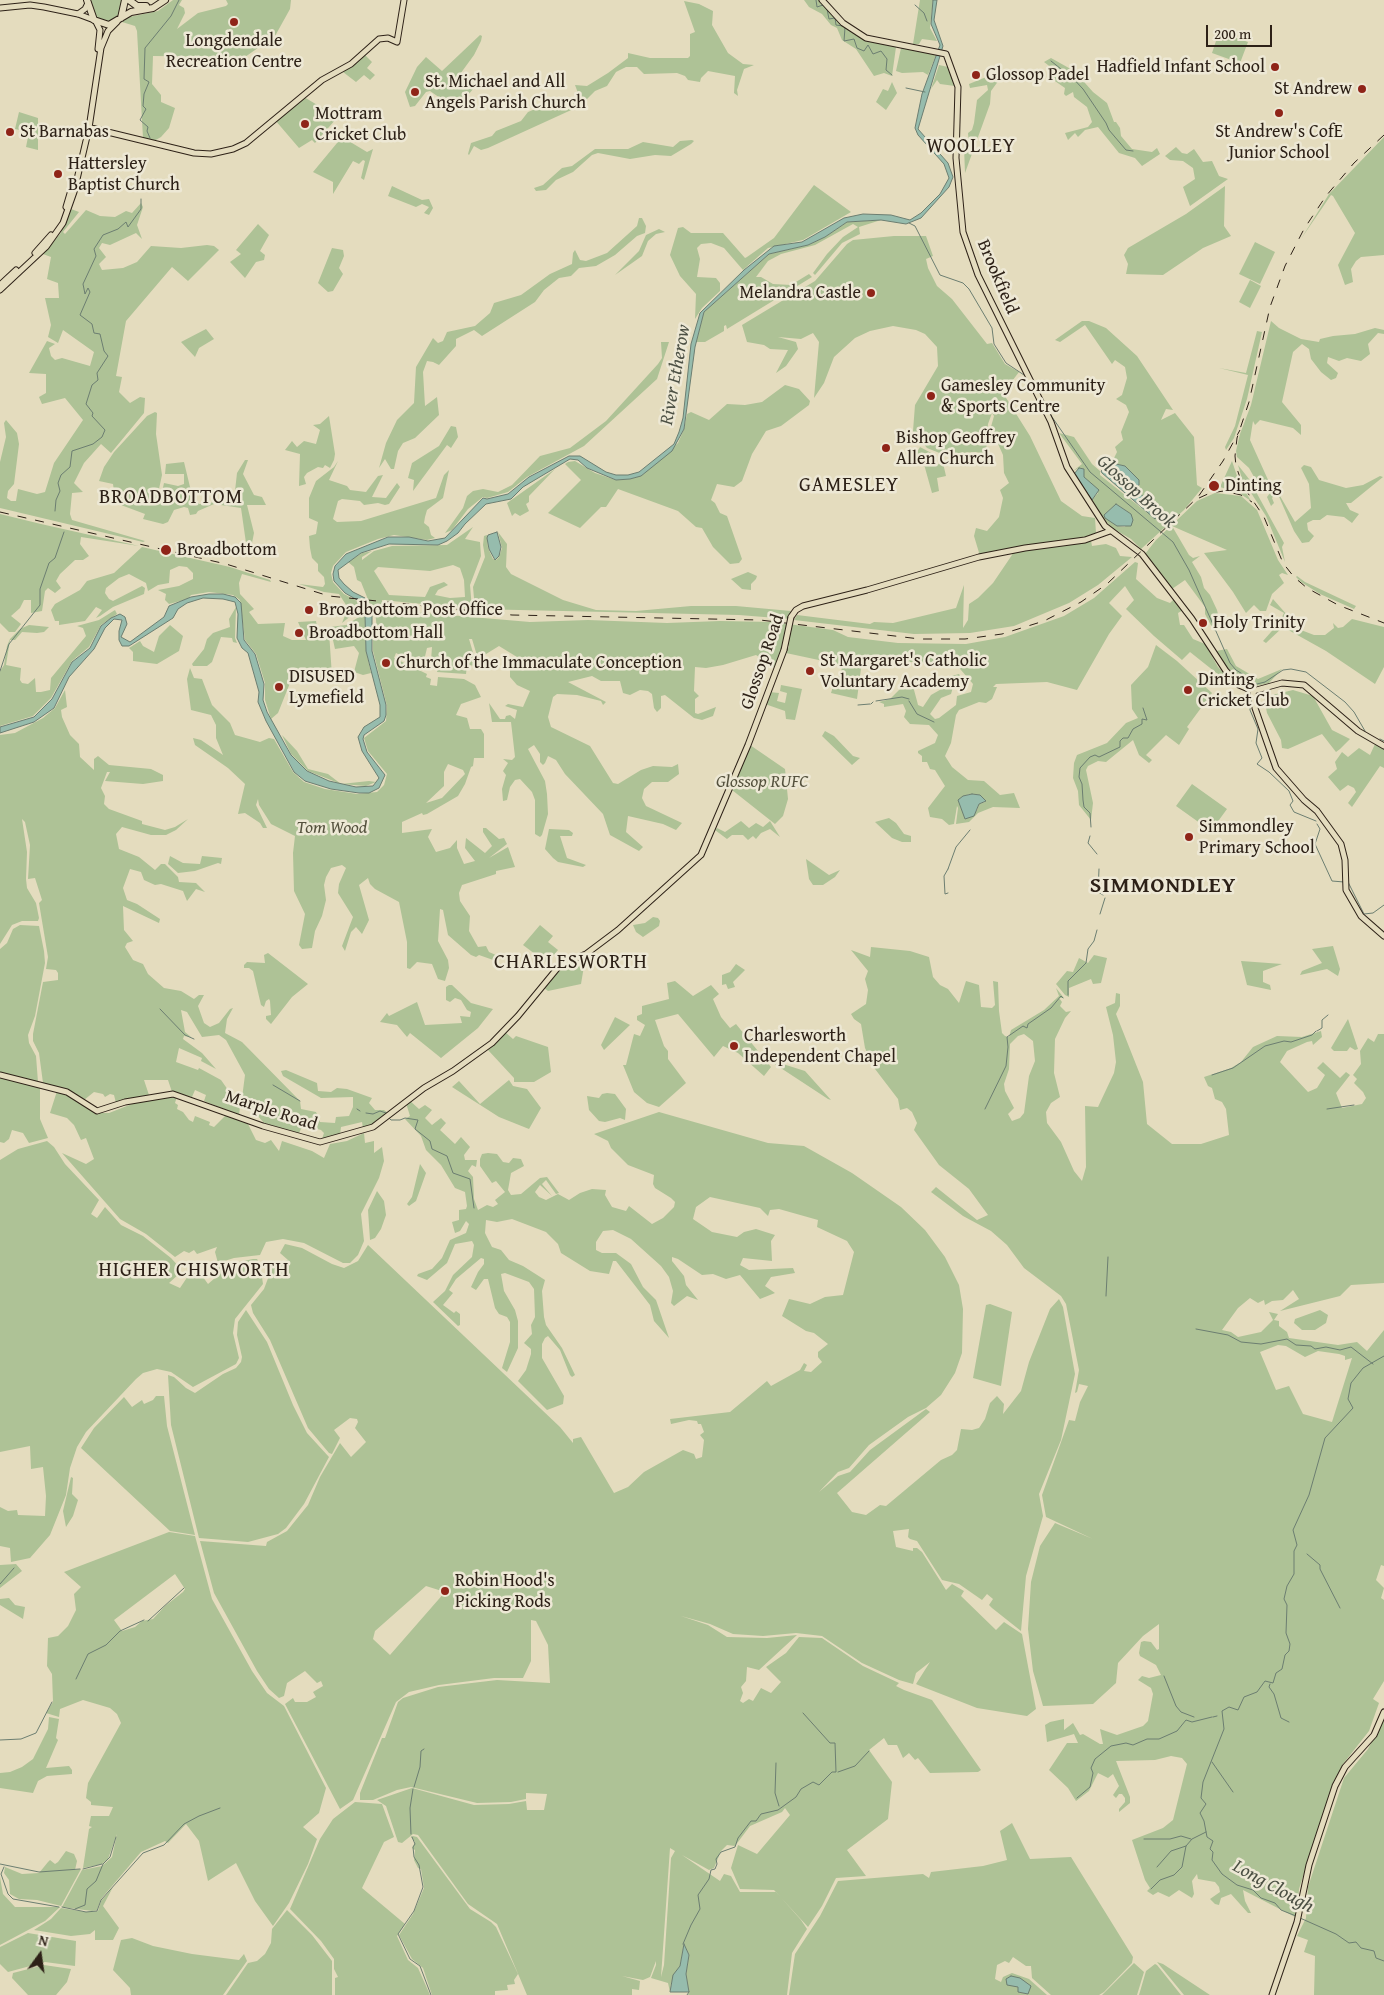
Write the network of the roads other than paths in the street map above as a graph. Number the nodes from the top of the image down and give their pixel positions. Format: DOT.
graph roads {
  1 [pos="125,0"];
  2 [pos="129,0"];
  3 [pos="165,0"];
  4 [pos="404,0"];
  5 [pos="822,0"];
  6 [pos="87,1"];
  7 [pos="0,8"];
  8 [pos="78,14"];
  9 [pos="119,20"];
  10 [pos="95,21"];
  11 [pos="88,128"];
  12 [pos="22,268"];
  13 [pos="0,285"];
  14 [pos="0,290"];
  15 [pos="1110,531"];
  16 [pos="1253,691"];
  17 [pos="1384,746"];
  18 [pos="1384,936"];
  19 [pos="586,954"];
  20 [pos="0,1075"];
  21 [pos="1384,1712"];
  22 [pos="1272,1995"];
  1 -- 9 [label="highway"];
  2 -- 3 [label="highway"];
  3 -- 9 [label="highway"];
  4 -- 11 [label="main road"];
  5 -- 15 [label="main road, Brookfield"];
  6 -- 8 [label="main road"];
  6 -- 10 [label="highway"];
  7 -- 8 [label="main road"];
  8 -- 10 [label="main road"];
  9 -- 10 [label="highway"];
  9 -- 11 [label="main road"];
  10 -- 11 [label="main road"];
  11 -- 12 [label="main road"];
  11 -- 12 [label="main road"];
  12 -- 13 [label="main road"];
  12 -- 14 [label="main road"];
  15 -- 16 [label="main road, Brookfield"];
  15 -- 19 [label="main road, Glossop Road, bridge"];
  16 -- 17 [label="main road"];
  16 -- 18 [label="main road"];
  19 -- 20 [label="main road, Marple Road"];
  21 -- 22 [label="main road"];
}
